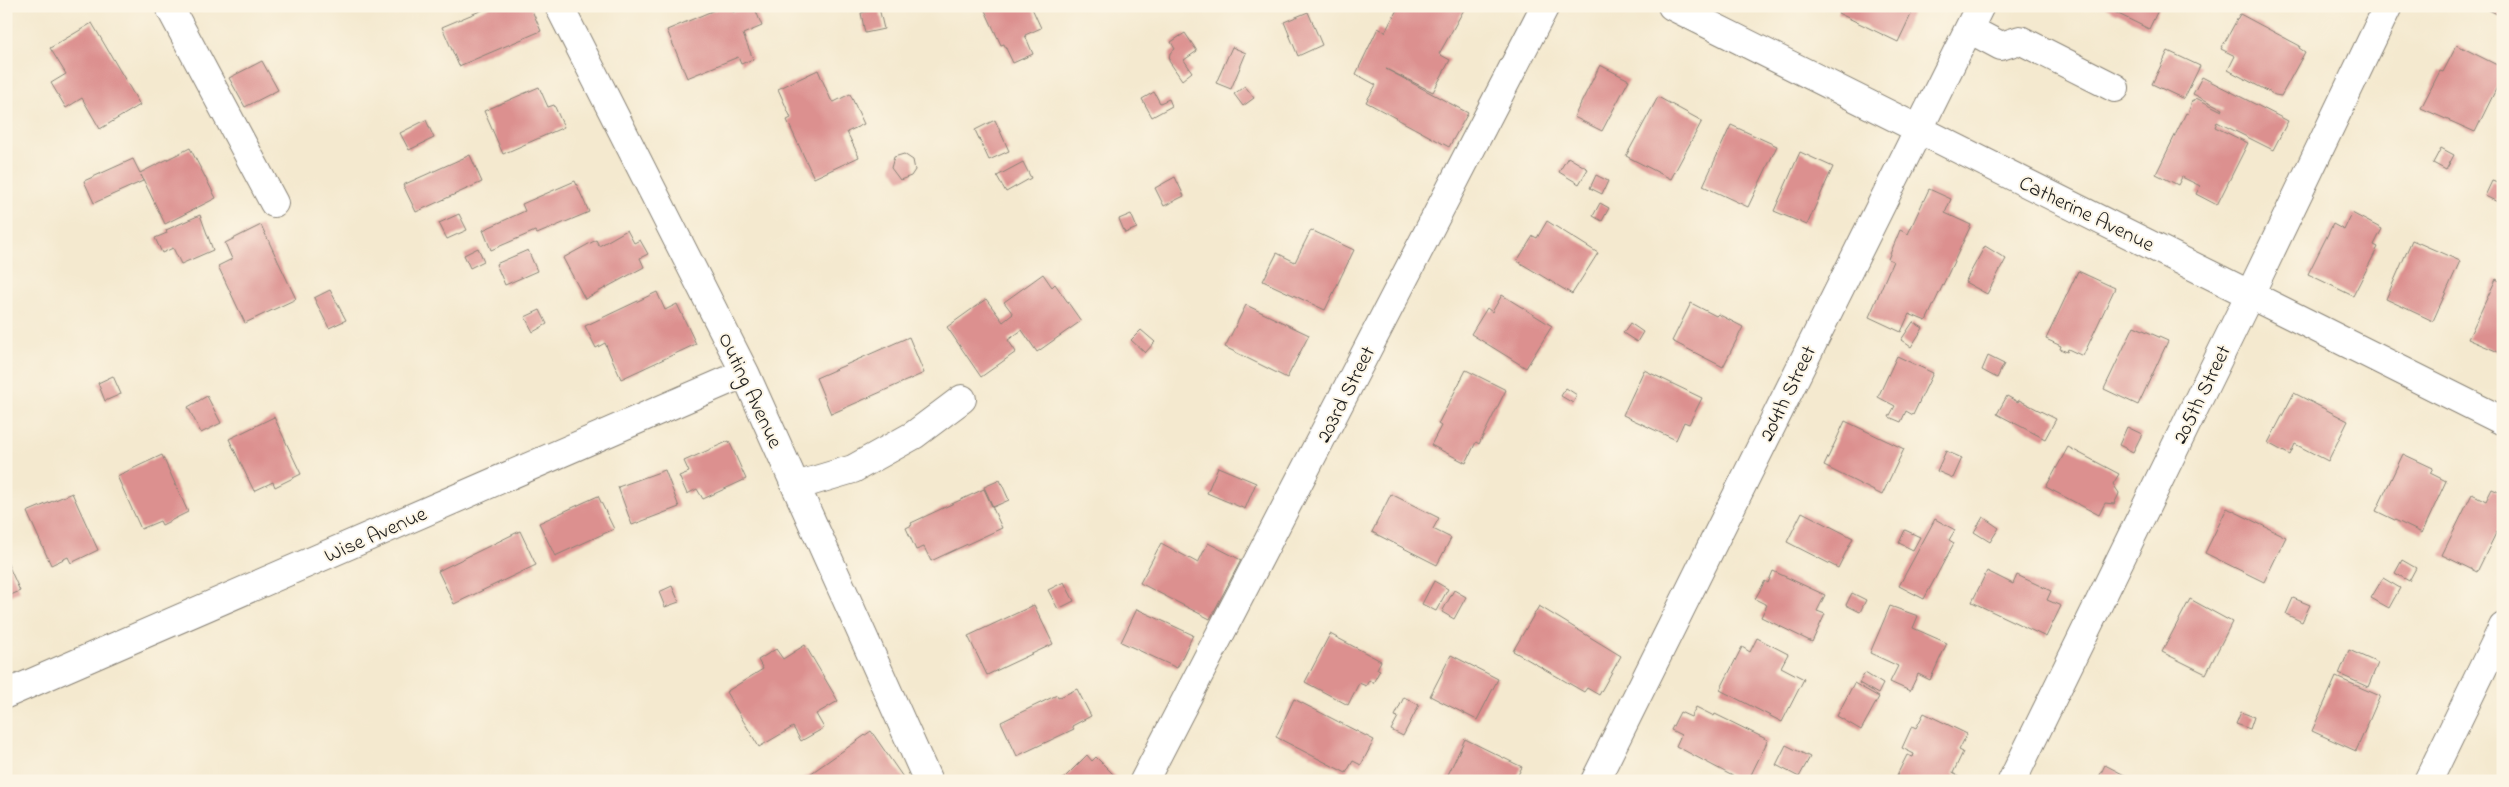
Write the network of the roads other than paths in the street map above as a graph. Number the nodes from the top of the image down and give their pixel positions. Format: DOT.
graph roads {
  1 [pos="169,6"];
  2 [pos="559,6"];
  3 [pos="1545,6"];
  4 [pos="1672,6"];
  5 [pos="2388,6"];
  6 [pos="1974,18"];
  7 [pos="2115,88"];
  8 [pos="1918,129"];
  9 [pos="274,203"];
  10 [pos="2250,294"];
  11 [pos="745,373"];
  12 [pos="962,399"];
  13 [pos="2503,421"];
  14 [pos="796,486"];
  15 [pos="2503,627"];
  16 [pos="6,694"];
  17 [pos="928,781"];
  18 [pos="1144,781"];
  19 [pos="1595,781"];
  20 [pos="2012,781"];
  21 [pos="2428,781"];
  1 -- 9 [label="street"];
  2 -- 11 [label="street, Outing Avenue"];
  3 -- 18 [label="street, 203rd Street"];
  4 -- 8 [label="street, Catherine Avenue"];
  5 -- 10 [label="street, 205th Street"];
  6 -- 7 [label="street"];
  6 -- 8 [label="street, 204th Street"];
  8 -- 10 [label="street, Catherine Avenue"];
  8 -- 19 [label="street, 204th Street"];
  10 -- 13 [label="street, Catherine Avenue"];
  10 -- 20 [label="street, 205th Street"];
  11 -- 14 [label="street, Outing Avenue"];
  11 -- 16 [label="street, Wise Avenue"];
  12 -- 14 [label="street"];
  14 -- 17 [label="street, Outing Avenue"];
  15 -- 21 [label="street"];
}
